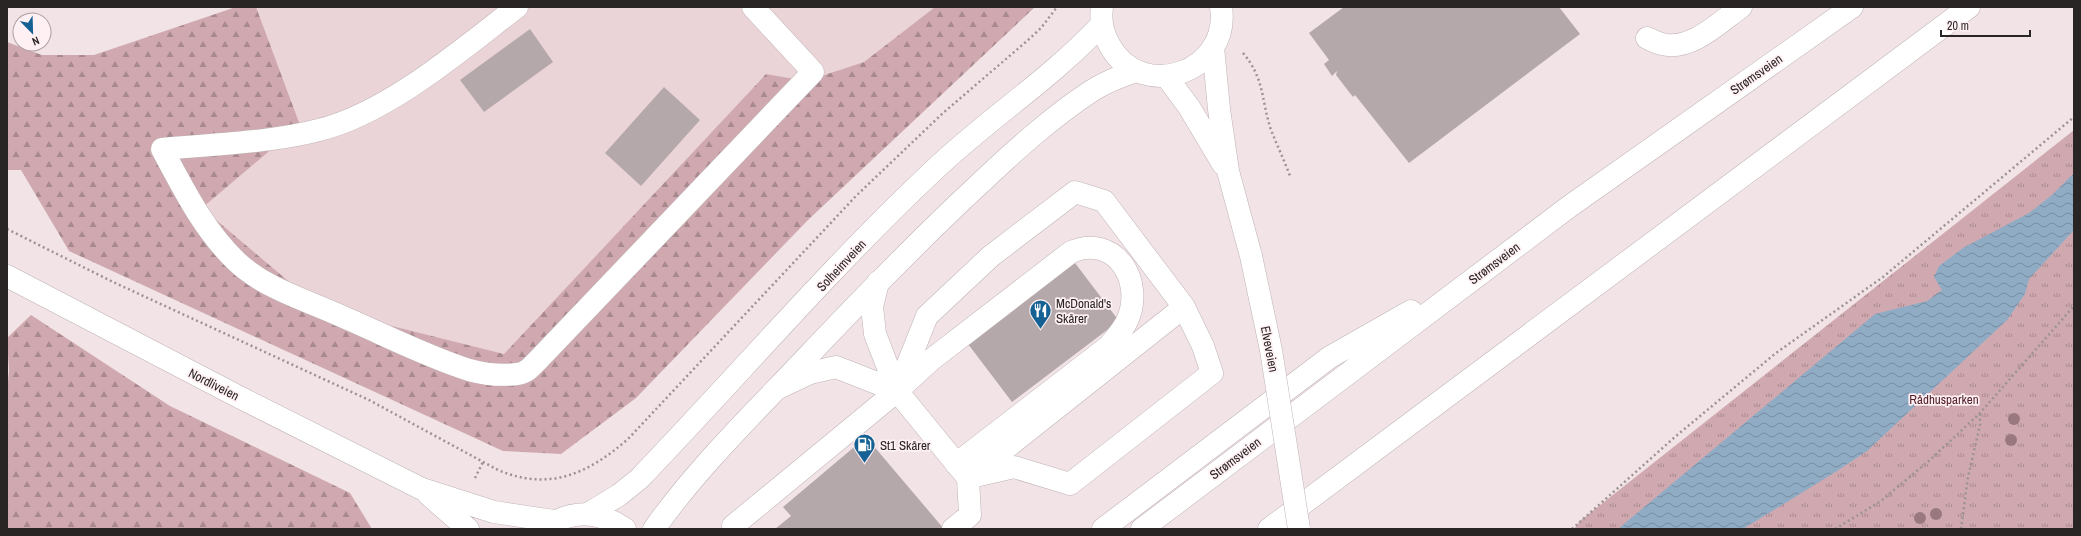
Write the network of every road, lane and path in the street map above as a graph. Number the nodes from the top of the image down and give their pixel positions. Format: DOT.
graph roads {
  1 [pos="517,7"];
  2 [pos="753,7"];
  3 [pos="1057,7"];
  4 [pos="1741,7"];
  5 [pos="1852,7"];
  6 [pos="1969,7"];
  7 [pos="1222,8"];
  8 [pos="1102,15"];
  9 [pos="1648,38"];
  10 [pos="1214,47"];
  11 [pos="1244,53"];
  12 [pos="1136,70"];
  13 [pos="1166,76"];
  14 [pos="2074,117"];
  15 [pos="1228,172"];
  16 [pos="1290,176"];
  17 [pos="7,229"];
  18 [pos="1498,260"];
  19 [pos="7,276"];
  20 [pos="878,282"];
  21 [pos="2074,306"];
  22 [pos="1184,307"];
  23 [pos="778,388"];
  24 [pos="897,391"];
  25 [pos="1980,413"];
  26 [pos="962,471"];
  27 [pos="422,489"];
  28 [pos="588,514"];
  29 [pos="549,525"];
  30 [pos="468,529"];
  31 [pos="625,529"];
  32 [pos="654,529"];
  33 [pos="735,529"];
  34 [pos="953,529"];
  35 [pos="1103,529"];
  36 [pos="1142,529"];
  37 [pos="1270,529"];
  38 [pos="1299,529"];
  39 [pos="1572,529"];
  40 [pos="1835,529"];
  41 [pos="1961,529"];
  1 -- 2 [label="main road"];
  3 -- 17 [label="path"];
  4 -- 9 [label="main road"];
  5 -- 18 [label="main road, Strømsveien"];
  6 -- 37 [label="main road"];
  7 -- 10 [label="main road"];
  8 -- 12 [label="main road"];
  8 -- 28 [label="main road, Solheimveien"];
  10 -- 13 [label="main road"];
  10 -- 15 [label="main road, Elveveien"];
  11 -- 16 [label="path"];
  12 -- 13 [label="main road"];
  12 -- 20 [label="main road"];
  13 -- 15 [label="main road, Elveveien"];
  14 -- 39 [label="path"];
  15 -- 38 [label="main road, Elveveien, bridge"];
  18 -- 35 [label="main road"];
  18 -- 36 [label="main road, Strømsveien"];
  19 -- 27 [label="main road, Nordliveien"];
  20 -- 23 [label="main road"];
  20 -- 24 [label="main road"];
  21 -- 25 [label="path"];
  22 -- 24 [label="main road"];
  22 -- 26 [label="main road"];
  22 -- 26 [label="main road"];
  23 -- 24 [label="main road"];
  23 -- 32 [label="main road"];
  24 -- 26 [label="main road"];
  24 -- 26 [label="main road"];
  24 -- 33 [label="main road"];
  25 -- 40 [label="path"];
  25 -- 41 [label="path"];
  26 -- 34 [label="main road"];
  27 -- 29 [label="main road, Nordliveien"];
  27 -- 30 [label="main road, Nordliveien"];
  28 -- 29 [label="main road"];
  28 -- 31 [label="main road"];
}
